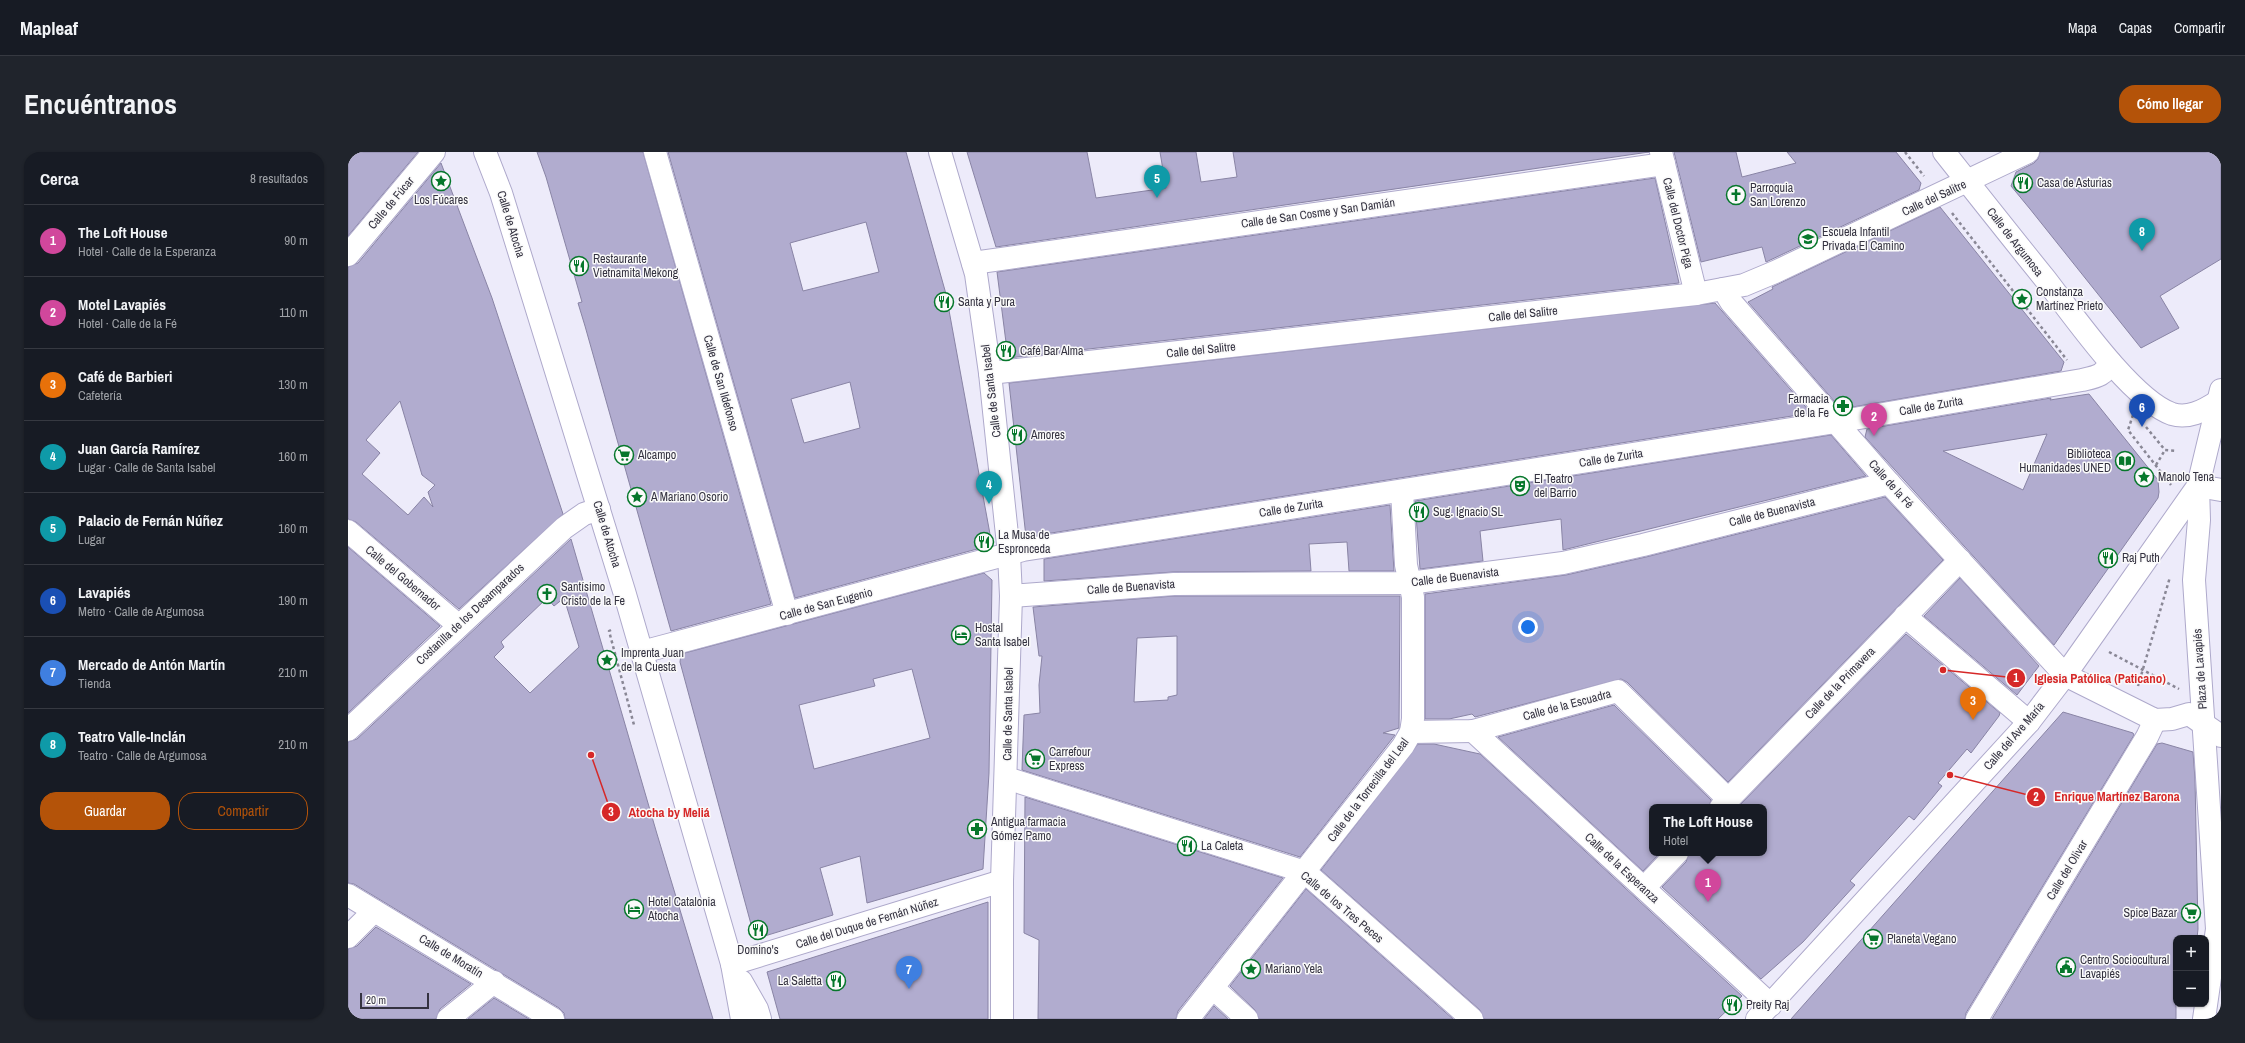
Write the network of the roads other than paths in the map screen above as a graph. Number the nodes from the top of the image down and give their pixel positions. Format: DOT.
graph roads {
  1 [pos="434,152"];
  2 [pos="486,152"];
  3 [pos="655,152"];
  4 [pos="940,152"];
  5 [pos="1944,152"];
  6 [pos="2028,152"];
  7 [pos="1662,158"];
  8 [pos="1968,182"];
  9 [pos="348,255"];
  10 [pos="973,263"];
  11 [pos="1723,289"];
  12 [pos="1696,294"];
  13 [pos="2110,362"];
  14 [pos="990,373"];
  15 [pos="2219,396"];
  16 [pos="1836,422"];
  17 [pos="1889,482"];
  18 [pos="2198,486"];
  19 [pos="2221,490"];
  20 [pos="1402,491"];
  21 [pos="599,509"];
  22 [pos="348,531"];
  23 [pos="1009,554"];
  24 [pos="1960,560"];
  25 [pos="1409,582"];
  26 [pos="1011,596"];
  27 [pos="786,614"];
  28 [pos="1905,616"];
  29 [pos="458,625"];
  30 [pos="642,652"];
  31 [pos="2065,675"];
  32 [pos="2155,720"];
  33 [pos="2029,722"];
  34 [pos="2204,723"];
  35 [pos="348,730"];
  36 [pos="1473,731"];
  37 [pos="1411,732"];
  38 [pos="2221,736"];
  39 [pos="1006,778"];
  40 [pos="1724,803"];
  41 [pos="1674,856"];
  42 [pos="1305,872"];
  43 [pos="1002,881"];
  44 [pos="1644,888"];
  45 [pos="348,895"];
  46 [pos="374,911"];
  47 [pos="2219,929"];
  48 [pos="348,937"];
  49 [pos="732,964"];
  50 [pos="494,982"];
  51 [pos="1213,988"];
  52 [pos="1764,1012"];
  53 [pos="448,1019"];
  54 [pos="553,1019"];
  55 [pos="742,1019"];
  56 [pos="760,1019"];
  57 [pos="1002,1019"];
  58 [pos="1188,1019"];
  59 [pos="1247,1019"];
  60 [pos="1472,1019"];
  61 [pos="1976,1019"];
  62 [pos="2204,1019"];
  1 -- 9 [label="street, Calle de Fúcar"];
  2 -- 21 [label="street, Calle de Atocha"];
  3 -- 27 [label="street, Calle de San Ildefonso"];
  4 -- 10 [label="street, Calle de Santa Isabel"];
  5 -- 8 [label="street, Calle de Argumosa"];
  6 -- 8 [label="street, Calle del Salitre"];
  7 -- 10 [label="street, Calle de San Cosme y San Damián"];
  7 -- 12 [label="street, Calle del Doctor Piga"];
  8 -- 11 [label="street, Calle del Salitre"];
  8 -- 13 [label="street, Calle de Argumosa"];
  10 -- 14 [label="street, Calle de Santa Isabel"];
  11 -- 12 [label="street, Calle del Salitre"];
  11 -- 16 [label="street, Calle de la Fé"];
  12 -- 14 [label="street, Calle del Salitre"];
  13 -- 15 [label="street, Calle de Argumosa"];
  13 -- 16 [label="street, Calle de Zurita"];
  14 -- 23 [label="street, Calle de Santa Isabel"];
  15 -- 18 [label="street"];
  16 -- 17 [label="street, Calle de la Fé"];
  16 -- 20 [label="street, Calle de Zurita"];
  17 -- 24 [label="street, Calle de la Fé"];
  17 -- 25 [label="street, Calle de Buenavista"];
  18 -- 19 [label="street"];
  18 -- 31 [label="street, Calle del Ave María"];
  18 -- 34 [label="street, Plaza de Lavapiés"];
  20 -- 23 [label="street, Calle de Zurita"];
  20 -- 25 [label="street, Calle de la Torrecilla del Leal"];
  21 -- 29 [label="street, Costanilla de los Desamparados"];
  21 -- 30 [label="street, Calle de Atocha"];
  22 -- 29 [label="street, Calle del Gobernador"];
  23 -- 26 [label="street, Calle de Santa Isabel"];
  23 -- 27 [label="street, Calle de San Eugenio"];
  24 -- 28 [label="street, Calle de la Primavera"];
  24 -- 31 [label="street, Calle de la Fé"];
  25 -- 26 [label="street, Calle de Buenavista"];
  25 -- 37 [label="street, Calle de la Torrecilla del Leal"];
  26 -- 39 [label="street, Calle de Santa Isabel"];
  27 -- 30 [label="street, Calle de San Eugenio"];
  28 -- 33 [label="street"];
  28 -- 40 [label="street, Calle de la Primavera"];
  29 -- 35 [label="street, Costanilla de los Desamparados"];
  30 -- 49 [label="street, Calle de Atocha"];
  31 -- 32 [label="street"];
  31 -- 33 [label="street, Calle del Ave María"];
  32 -- 34 [label="street, Plaza de Lavapiés"];
  32 -- 61 [label="street, Calle del Olivar"];
  33 -- 52 [label="street, Calle del Ave María"];
  34 -- 38 [label="street"];
  34 -- 47 [label="street"];
  36 -- 37 [label="street, Calle de la Escuadra"];
  36 -- 40 [label="street, Calle de la Escuadra"];
  36 -- 44 [label="street, Calle de la Esperanza"];
  37 -- 42 [label="street, Calle de la Torrecilla del Leal"];
  39 -- 42 [label="street, Calle de los Tres Peces"];
  39 -- 43 [label="street, Calle de Santa Isabel"];
  41 -- 44 [label="street"];
  42 -- 51 [label="street, Calle de la Torrecilla del Leal"];
  42 -- 60 [label="street, Calle de los Tres Peces"];
  43 -- 49 [label="street, Calle del Duque de Fernán Núñez"];
  43 -- 57 [label="street, Calle de Santa Isabel"];
  44 -- 52 [label="street, Calle de la Esperanza"];
  45 -- 46 [label="street, Calle de Moratín"];
  46 -- 48 [label="street"];
  46 -- 50 [label="street, Calle de Moratín"];
  47 -- 62 [label="street"];
  49 -- 55 [label="street, Calle de Atocha"];
  49 -- 56 [label="street, Calle de Atocha"];
  50 -- 53 [label="street"];
  50 -- 54 [label="street, Calle de Moratín"];
  51 -- 58 [label="street, Calle de la Torrecilla del Leal"];
  51 -- 59 [label="street"];
}
